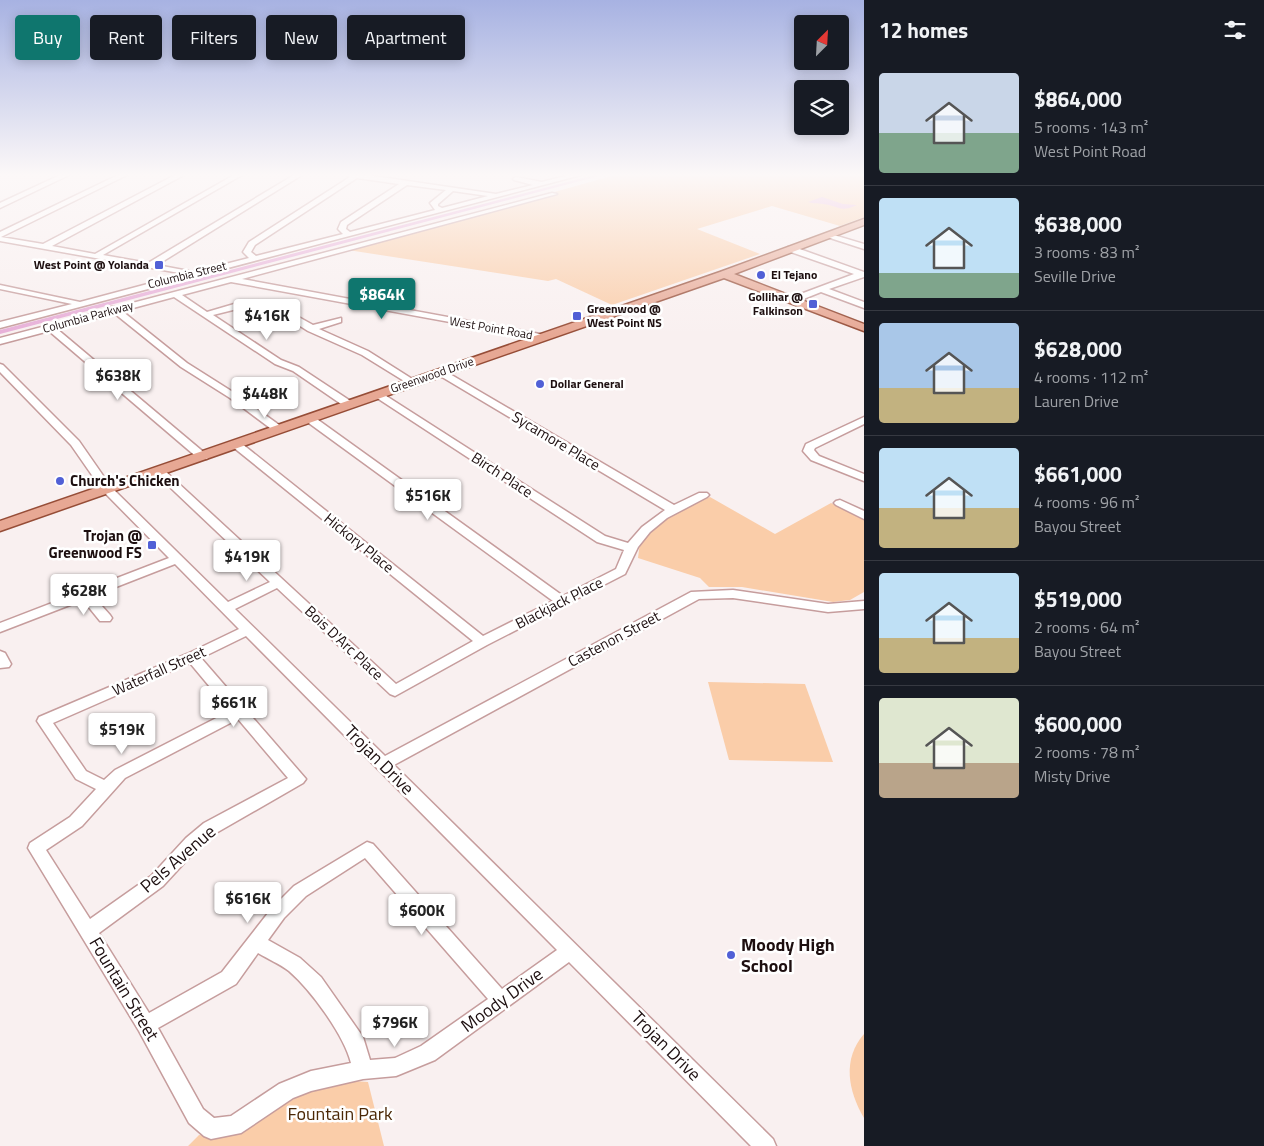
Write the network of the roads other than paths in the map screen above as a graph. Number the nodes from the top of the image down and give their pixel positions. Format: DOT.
graph roads {
  1 [pos="17,228"];
  2 [pos="79,228"];
  3 [pos="145,228"];
  4 [pos="211,228"];
  5 [pos="275,228"];
  6 [pos="343,228"];
  7 [pos="372,228"];
  8 [pos="421,228"];
  9 [pos="847,228"];
  10 [pos="350,234"];
  11 [pos="830,235"];
  12 [pos="0,237"];
  13 [pos="44,247"];
  14 [pos="864,247"];
  15 [pos="791,249"];
  16 [pos="96,256"];
  17 [pos="254,259"];
  18 [pos="149,266"];
  19 [pos="198,274"];
  20 [pos="724,274"];
  21 [pos="862,274"];
  22 [pos="225,279"];
  23 [pos="0,286"];
  24 [pos="821,289"];
  25 [pos="174,294"];
  26 [pos="793,300"];
  27 [pos="80,303"];
  28 [pos="864,305"];
  29 [pos="114,309"];
  30 [pos="204,315"];
  31 [pos="338,320"];
  32 [pos="0,324"];
  33 [pos="50,327"];
  34 [pos="864,328"];
  35 [pos="311,329"];
  36 [pos="540,336"];
  37 [pos="0,340"];
  38 [pos="0,367"];
  39 [pos="440,372"];
  40 [pos="412,382"];
  41 [pos="377,394"];
  42 [pos="348,404"];
  43 [pos="310,419"];
  44 [pos="864,420"];
  45 [pos="278,429"];
  46 [pos="237,445"];
  47 [pos="203,457"];
  48 [pos="160,472"];
  49 [pos="864,478"];
  50 [pos="107,489"];
  51 [pos="703,495"];
  52 [pos="840,503"];
  53 [pos="672,509"];
  54 [pos="864,516"];
  55 [pos="0,526"];
  56 [pos="631,548"];
  57 [pos="177,559"];
  58 [pos="279,582"];
  59 [pos="85,595"];
  60 [pos="562,601"];
  61 [pos="864,605"];
  62 [pos="226,608"];
  63 [pos="105,618"];
  64 [pos="0,628"];
  65 [pos="248,630"];
  66 [pos="482,642"];
  67 [pos="192,657"];
  68 [pos="395,691"];
  69 [pos="240,712"];
  70 [pos="383,764"];
  71 [pos="105,788"];
  72 [pos="89,930"];
  73 [pos="255,942"];
  74 [pos="570,951"];
  75 [pos="501,1001"];
  76 [pos="146,1025"];
  77 [pos="362,1070"];
  78 [pos="211,1129"];
  79 [pos="766,1146"];
  1 -- 12 [label="street"];
  2 -- 13 [label="street"];
  3 -- 16 [label="street"];
  4 -- 18 [label="street"];
  5 -- 17 [label="street"];
  6 -- 10 [label="street"];
  7 -- 10 [label="street, Columbia Street"];
  8 -- 22 [label="street, Columbia Parkway"];
  9 -- 11 [label="main road, Greenwood Drive"];
  10 -- 17 [label="street, Columbia Street"];
  11 -- 14 [label="street"];
  11 -- 15 [label="main road, Greenwood Drive"];
  12 -- 13 [label="street, West Point Road"];
  13 -- 16 [label="street, West Point Road"];
  15 -- 20 [label="main road, Greenwood Drive"];
  15 -- 21 [label="street"];
  16 -- 18 [label="street, West Point Road"];
  17 -- 19 [label="street, Columbia Street"];
  18 -- 19 [label="street, West Point Road"];
  19 -- 22 [label="street, West Point Road"];
  19 -- 27 [label="street, Columbia Street"];
  20 -- 26 [label="main road"];
  20 -- 36 [label="main road, Greenwood Drive"];
  21 -- 24 [label="street"];
  22 -- 25 [label="street, Columbia Parkway"];
  22 -- 36 [label="street, West Point Road"];
  23 -- 27 [label="street"];
  24 -- 26 [label="street"];
  24 -- 28 [label="street"];
  25 -- 29 [label="street, Columbia Parkway"];
  25 -- 30 [label="street"];
  26 -- 34 [label="main road"];
  27 -- 32 [label="street, Columbia Street"];
  29 -- 33 [label="street, Columbia Parkway"];
  29 -- 45 [label="street"];
  30 -- 35 [label="street"];
  30 -- 42 [label="street"];
  31 -- 35 [label="street"];
  33 -- 37 [label="street, Columbia Parkway"];
  33 -- 47 [label="street"];
  35 -- 40 [label="street"];
  36 -- 39 [label="main road, Greenwood Drive"];
  38 -- 50 [label="street, Trojan Drive"];
  39 -- 40 [label="main road, Greenwood Drive"];
  39 -- 53 [label="street, Sycamore Place"];
  40 -- 41 [label="main road, Greenwood Drive"];
  41 -- 42 [label="main road, Greenwood Drive"];
  41 -- 56 [label="street, Birch Place"];
  42 -- 43 [label="main road, Greenwood Drive"];
  43 -- 45 [label="main road, Greenwood Drive"];
  43 -- 60 [label="street"];
  44 -- 49 [label="street"];
  45 -- 46 [label="main road, Greenwood Drive"];
  46 -- 47 [label="main road, Greenwood Drive"];
  46 -- 66 [label="street, Hickory Place"];
  47 -- 48 [label="main road, Greenwood Drive"];
  48 -- 50 [label="main road, Greenwood Drive"];
  48 -- 58 [label="street, Bois D'Arc Place"];
  50 -- 55 [label="main road, Greenwood Drive"];
  50 -- 57 [label="street, Trojan Drive"];
  51 -- 53 [label="street, Blackjack Place"];
  52 -- 54 [label="street"];
  53 -- 56 [label="street, Blackjack Place"];
  56 -- 60 [label="street, Blackjack Place"];
  57 -- 59 [label="street"];
  57 -- 62 [label="street, Trojan Drive"];
  58 -- 62 [label="street"];
  58 -- 68 [label="street, Bois D'Arc Place"];
  59 -- 63 [label="street"];
  59 -- 64 [label="street"];
  60 -- 66 [label="street, Blackjack Place"];
  61 -- 70 [label="street, Castenon Street"];
  62 -- 65 [label="street, Trojan Drive"];
  65 -- 67 [label="street, Waterfall Street"];
  65 -- 70 [label="street, Trojan Drive"];
  66 -- 68 [label="street, Blackjack Place"];
  67 -- 69 [label="street"];
  67 -- 71 [label="street, Waterfall Street"];
  69 -- 71 [label="street"];
  69 -- 72 [label="street, Pels Avenue"];
  70 -- 74 [label="street, Trojan Drive"];
  71 -- 72 [label="street, Fountain Street"];
  72 -- 76 [label="street, Fountain Street"];
  73 -- 75 [label="street"];
  73 -- 76 [label="street"];
  73 -- 77 [label="street"];
  74 -- 75 [label="street, Moody Drive"];
  74 -- 79 [label="street, Trojan Drive"];
  75 -- 77 [label="street, Moody Drive"];
  76 -- 78 [label="street, Fountain Street"];
  77 -- 78 [label="street, Moody Drive"];
}
